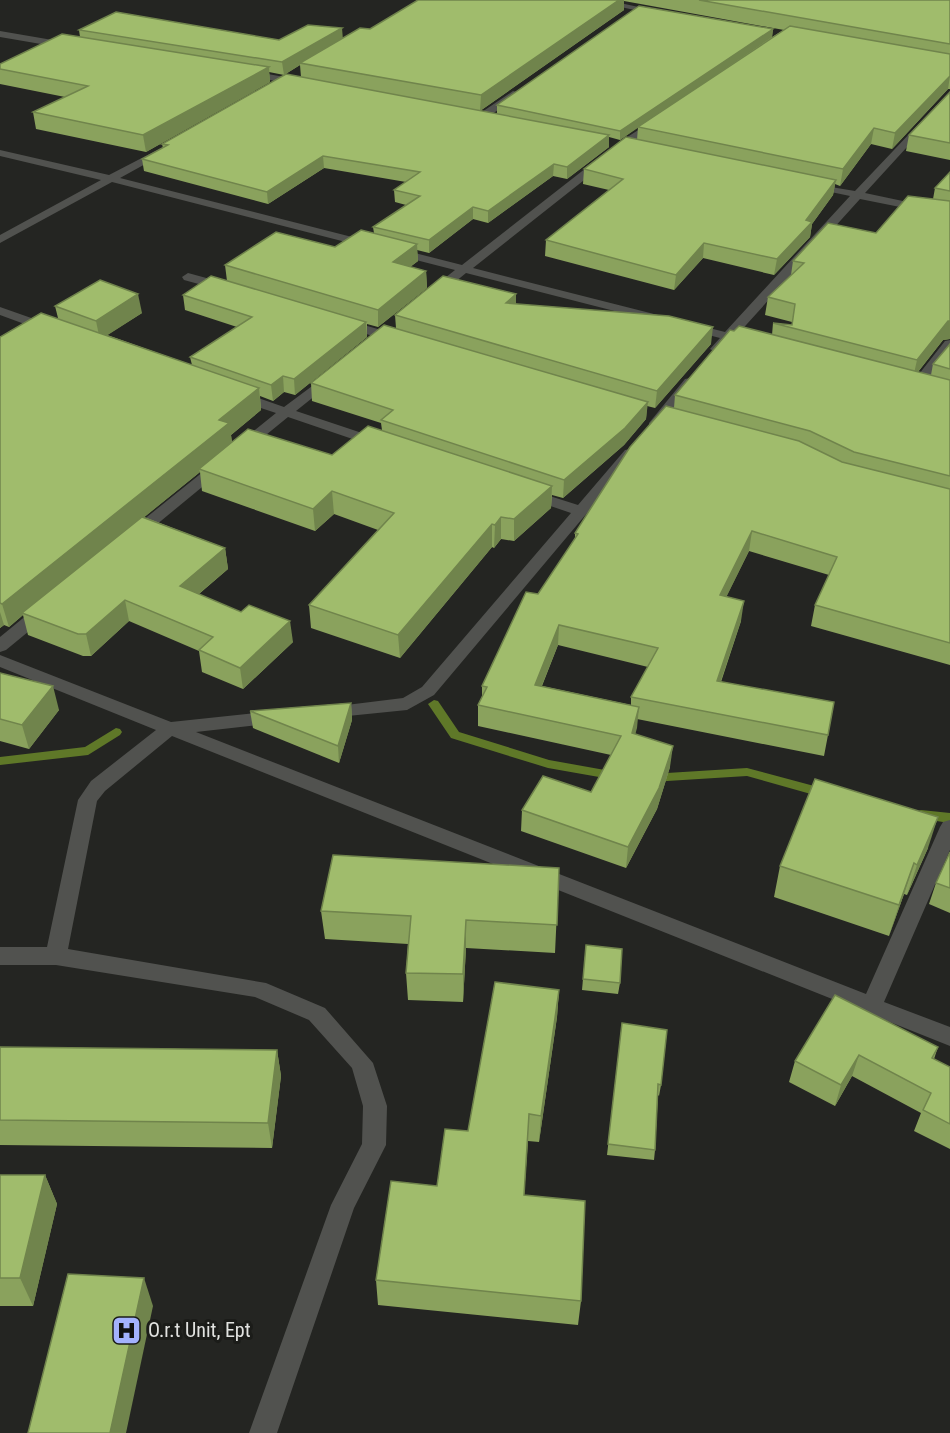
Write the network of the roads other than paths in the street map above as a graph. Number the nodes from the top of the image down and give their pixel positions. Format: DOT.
graph roads {
  1 [pos="592,0"];
  2 [pos="636,8"];
  3 [pos="626,15"];
  4 [pos="670,15"];
  5 [pos="0,34"];
  6 [pos="80,47"];
  7 [pos="306,68"];
  8 [pos="229,71"];
  9 [pos="286,80"];
  10 [pos="309,84"];
  11 [pos="522,89"];
  12 [pos="266,92"];
  13 [pos="950,94"];
  14 [pos="669,113"];
  15 [pos="472,114"];
  16 [pos="483,116"];
  17 [pos="495,119"];
  18 [pos="173,144"];
  19 [pos="0,153"];
  20 [pos="112,179"];
  21 [pos="803,183"];
  22 [pos="860,195"];
  23 [pos="950,214"];
  24 [pos="3,236"];
  25 [pos="464,267"];
  26 [pos="188,277"];
  27 [pos="245,294"];
  28 [pos="419,305"];
  29 [pos="0,311"];
  30 [pos="326,318"];
  31 [pos="387,331"];
  32 [pos="66,334"];
  33 [pos="728,336"];
  34 [pos="750,342"];
  35 [pos="416,344"];
  36 [pos="950,344"];
  37 [pos="365,349"];
  38 [pos="338,370"];
  39 [pos="917,386"];
  40 [pos="230,392"];
  41 [pos="285,412"];
  42 [pos="394,449"];
  43 [pos="515,489"];
  44 [pos="580,512"];
  45 [pos="119,548"];
  46 [pos="55,601"];
  47 [pos="0,646"];
  48 [pos="0,661"];
  49 [pos="312,713"];
  50 [pos="288,716"];
  51 [pos="170,728"];
  52 [pos="947,834"];
  53 [pos="0,956"];
  54 [pos="56,956"];
  55 [pos="872,1005"];
  56 [pos="950,1037"];
  57 [pos="263,1433"];
  1 -- 2 [label="street"];
  2 -- 3 [label="street"];
  2 -- 4 [label="street"];
  5 -- 6 [label="street"];
  7 -- 9 [label="street"];
  8 -- 9 [label="street"];
  9 -- 10 [label="street"];
  9 -- 12 [label="street"];
  11 -- 16 [label="street"];
  13 -- 22 [label="street"];
  14 -- 25 [label="street"];
  15 -- 16 [label="street"];
  16 -- 17 [label="street"];
  18 -- 20 [label="street"];
  19 -- 20 [label="street"];
  20 -- 24 [label="street"];
  20 -- 25 [label="street"];
  21 -- 22 [label="street"];
  22 -- 23 [label="street"];
  22 -- 33 [label="street"];
  25 -- 28 [label="street"];
  25 -- 33 [label="street"];
  26 -- 27 [label="street"];
  29 -- 32 [label="street"];
  30 -- 31 [label="street"];
  31 -- 35 [label="street"];
  31 -- 37 [label="street"];
  33 -- 34 [label="street"];
  33 -- 44 [label="street"];
  36 -- 39 [label="street"];
  38 -- 41 [label="street"];
  40 -- 41 [label="street"];
  41 -- 42 [label="street"];
  41 -- 45 [label="street"];
  43 -- 44 [label="street"];
  44 -- 49 [label="street"];
  46 -- 47 [label="street"];
  48 -- 51 [label="street"];
  50 -- 51 [label="street"];
  51 -- 54 [label="street"];
  51 -- 55 [label="street"];
  52 -- 55 [label="street"];
  53 -- 54 [label="street"];
  54 -- 57 [label="street"];
  55 -- 56 [label="street"];
}
